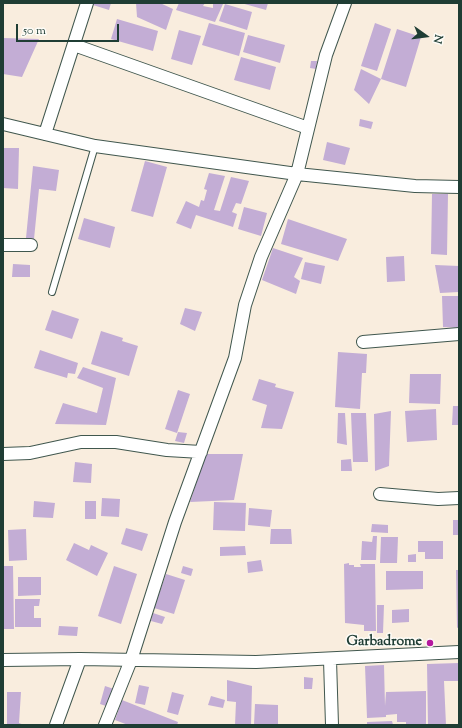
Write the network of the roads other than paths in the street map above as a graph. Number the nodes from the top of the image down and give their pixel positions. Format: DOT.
graph roads {
  1 [pos="87,3"];
  2 [pos="345,3"];
  3 [pos="74,45"];
  4 [pos="3,124"];
  5 [pos="308,128"];
  6 [pos="45,134"];
  7 [pos="95,146"];
  8 [pos="297,174"];
  9 [pos="459,187"];
  10 [pos="3,245"];
  11 [pos="31,245"];
  12 [pos="52,292"];
  13 [pos="459,334"];
  14 [pos="363,342"];
  15 [pos="201,452"];
  16 [pos="3,454"];
  17 [pos="380,494"];
  18 [pos="459,498"];
  19 [pos="459,652"];
  20 [pos="80,659"];
  21 [pos="3,660"];
  22 [pos="131,660"];
  23 [pos="330,660"];
  24 [pos="56,725"];
  25 [pos="105,725"];
  26 [pos="332,725"];
  1 -- 3 [label="street"];
  2 -- 5 [label="street"];
  3 -- 5 [label="street"];
  3 -- 6 [label="street"];
  4 -- 6 [label="street"];
  5 -- 8 [label="street"];
  6 -- 7 [label="street"];
  7 -- 8 [label="street"];
  7 -- 12 [label="lane"];
  8 -- 9 [label="street"];
  8 -- 15 [label="street"];
  10 -- 11 [label="street"];
  13 -- 14 [label="street"];
  15 -- 16 [label="street"];
  15 -- 22 [label="street"];
  17 -- 18 [label="street"];
  19 -- 23 [label="street"];
  20 -- 21 [label="street"];
  20 -- 22 [label="street"];
  20 -- 24 [label="street"];
  22 -- 23 [label="street"];
  22 -- 25 [label="street"];
  23 -- 26 [label="street"];
}
